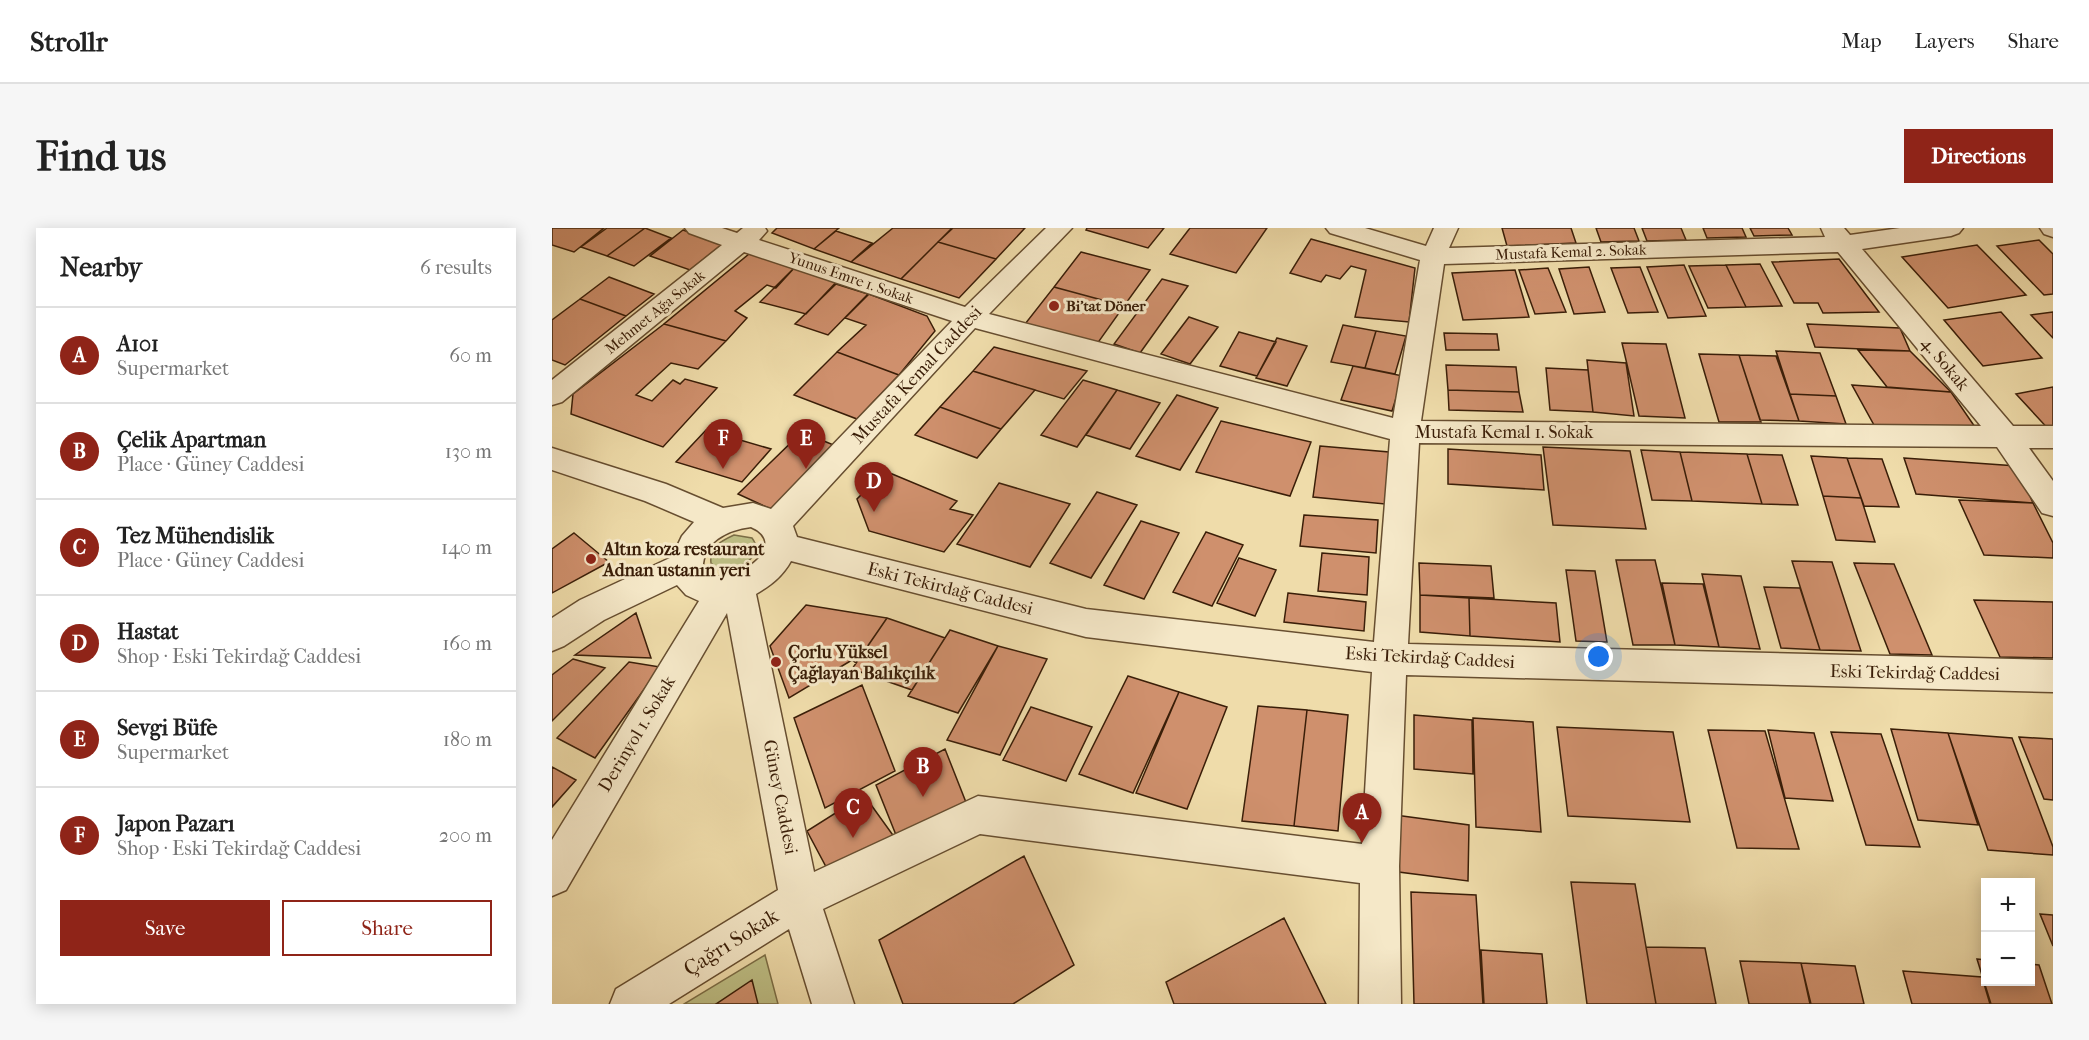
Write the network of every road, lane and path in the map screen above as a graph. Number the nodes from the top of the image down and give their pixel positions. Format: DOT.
graph roads {
  1 [pos="697,228"];
  2 [pos="1060,228"];
  3 [pos="1338,228"];
  4 [pos="1446,228"];
  5 [pos="1951,228"];
  6 [pos="750,235"];
  7 [pos="1838,236"];
  8 [pos="1433,256"];
  9 [pos="970,318"];
  10 [pos="552,395"];
  11 [pos="1405,432"];
  12 [pos="2004,436"];
  13 [pos="2053,437"];
  14 [pos="552,459"];
  15 [pos="2053,504"];
  16 [pos="722,521"];
  17 [pos="779,535"];
  18 [pos="685,566"];
  19 [pos="731,589"];
  20 [pos="552,636"];
  21 [pos="1390,659"];
  22 [pos="2053,676"];
  23 [pos="1380,866"];
  24 [pos="552,876"];
  25 [pos="800,899"];
  26 [pos="631,1004"];
  27 [pos="833,1004"];
  28 [pos="1380,1004"];
  1 -- 6 [label="street, Yunus Emre 1. Sokak"];
  2 -- 9 [label="street, Mustafa Kemal Caddesi"];
  3 -- 8 [label="street, Mustafa Kemal 2. Sokak"];
  4 -- 8 [label="street"];
  5 -- 7 [label="street, Mustafa Kemal 2. Sokak"];
  6 -- 9 [label="street, Yunus Emre 1. Sokak"];
  6 -- 10 [label="street, Mehmet Ağa Sokak"];
  7 -- 8 [label="street, Mustafa Kemal 2. Sokak"];
  7 -- 12 [label="street, 4. Sokak"];
  8 -- 11 [label="street"];
  9 -- 11 [label="street, Mustafa Kemal 1. Sokak"];
  9 -- 17 [label="street, Mustafa Kemal Caddesi"];
  11 -- 12 [label="street, Mustafa Kemal 1. Sokak"];
  11 -- 21 [label="street"];
  12 -- 13 [label="street, Mustafa Kemal 1. Sokak"];
  12 -- 15 [label="street, 4. Sokak"];
  14 -- 16 [label="street"];
  16 -- 17 [label="street"];
  16 -- 18 [label="street"];
  17 -- 19 [label="street"];
  17 -- 21 [label="street, Eski Tekirdağ Caddesi"];
  18 -- 19 [label="street"];
  18 -- 20 [label="street"];
  19 -- 24 [label="street, Derinyol 1. Sokak"];
  19 -- 25 [label="street, Güney Caddesi"];
  21 -- 22 [label="street, Eski Tekirdağ Caddesi"];
  21 -- 23 [label="street"];
  23 -- 25 [label="street, Çağrı Sokak"];
  23 -- 28 [label="street"];
  25 -- 26 [label="street, Çağrı Sokak"];
  25 -- 27 [label="street, Güney Caddesi"];
}
